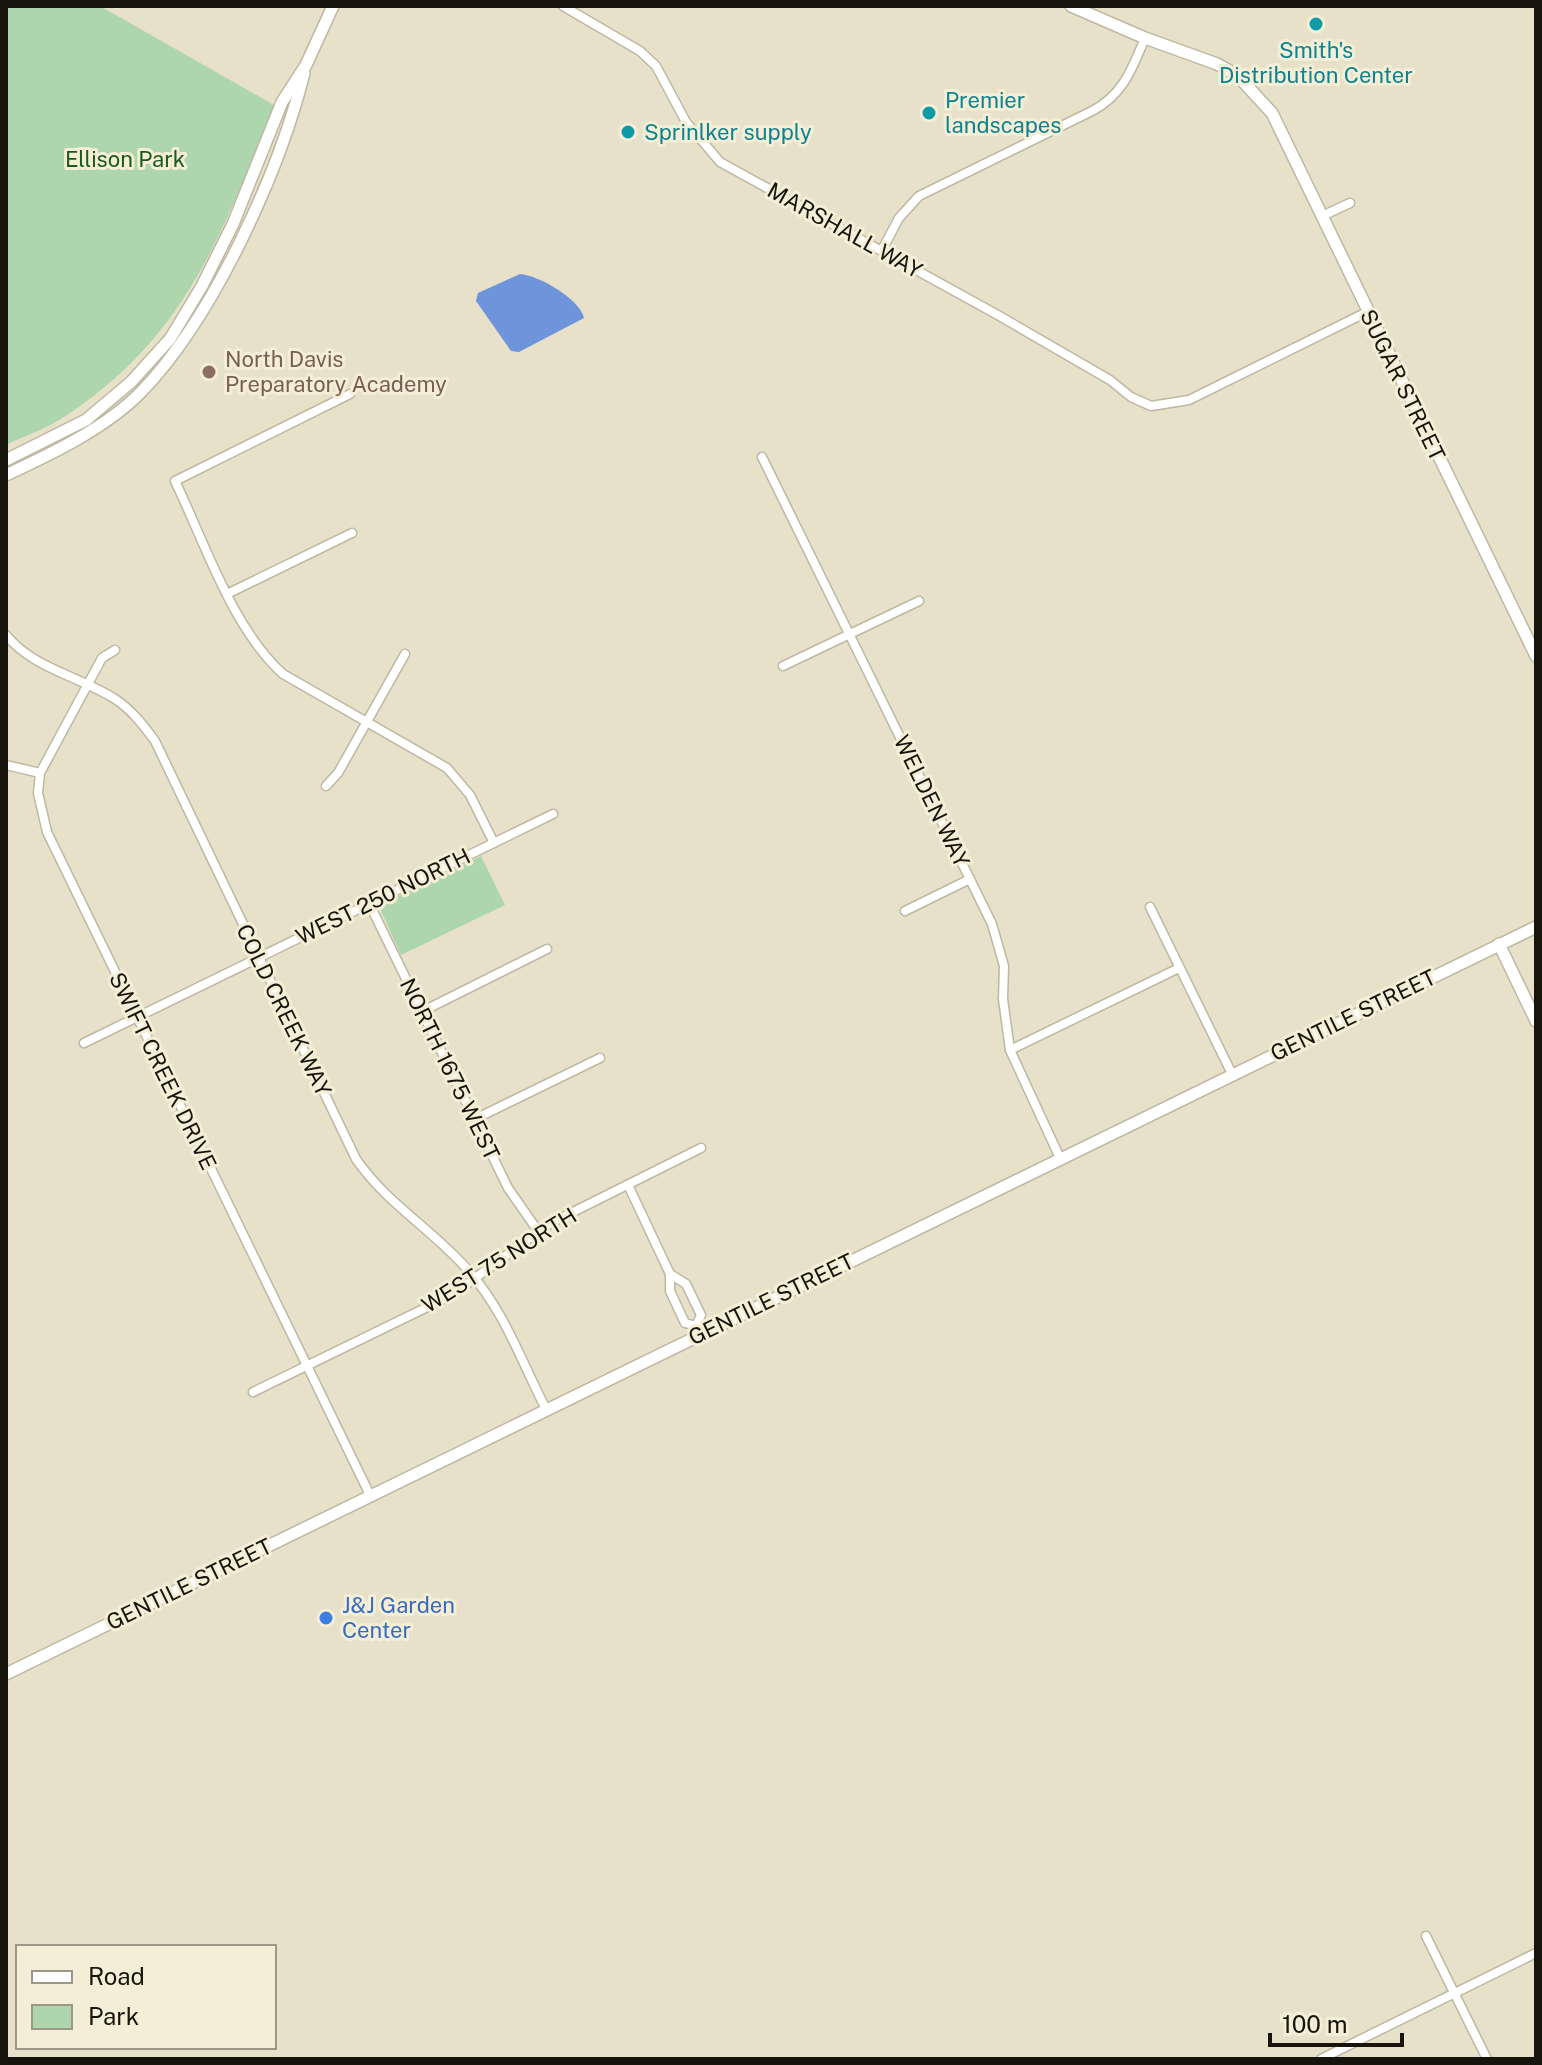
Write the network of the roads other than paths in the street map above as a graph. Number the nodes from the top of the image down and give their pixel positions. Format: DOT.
graph roads {
  1 [pos="333,6"];
  2 [pos="563,6"];
  3 [pos="1071,6"];
  4 [pos="1145,38"];
  5 [pos="306,65"];
  6 [pos="1350,203"];
  7 [pos="1322,216"];
  8 [pos="882,250"];
  9 [pos="1367,312"];
  10 [pos="350,394"];
  11 [pos="762,457"];
  12 [pos="6,460"];
  13 [pos="6,475"];
  14 [pos="352,533"];
  15 [pos="229,593"];
  16 [pos="919,601"];
  17 [pos="850,634"];
  18 [pos="6,635"];
  19 [pos="115,650"];
  20 [pos="405,654"];
  21 [pos="1536,656"];
  22 [pos="783,666"];
  23 [pos="87,685"];
  24 [pos="365,721"];
  25 [pos="6,765"];
  26 [pos="40,773"];
  27 [pos="326,786"];
  28 [pos="553,814"];
  29 [pos="494,843"];
  30 [pos="970,879"];
  31 [pos="369,903"];
  32 [pos="1150,907"];
  33 [pos="905,911"];
  34 [pos="1536,927"];
  35 [pos="1499,944"];
  36 [pos="547,949"];
  37 [pos="257,957"];
  38 [pos="1179,968"];
  39 [pos="423,1011"];
  40 [pos="136,1017"];
  41 [pos="1536,1021"];
  42 [pos="84,1043"];
  43 [pos="1010,1050"];
  44 [pos="600,1058"];
  45 [pos="1232,1074"];
  46 [pos="475,1119"];
  47 [pos="701,1148"];
  48 [pos="1060,1158"];
  49 [pos="628,1185"];
  50 [pos="538,1231"];
  51 [pos="670,1274"];
  52 [pos="476,1279"];
  53 [pos="698,1330"];
  54 [pos="308,1366"];
  55 [pos="253,1392"];
  56 [pos="546,1409"];
  57 [pos="370,1495"];
  58 [pos="6,1674"];
  59 [pos="1426,1936"];
  60 [pos="1536,1953"];
  61 [pos="1454,1993"];
  62 [pos="1321,2059"];
  63 [pos="1487,2059"];
  1 -- 5 [label="main road"];
  2 -- 8 [label="street, MARSHALL WAY"];
  3 -- 4 [label="main road, SUGAR STREET"];
  4 -- 7 [label="main road, SUGAR STREET"];
  4 -- 8 [label="street"];
  5 -- 12 [label="main road"];
  5 -- 13 [label="main road"];
  6 -- 7 [label="street"];
  7 -- 9 [label="main road, SUGAR STREET"];
  8 -- 9 [label="street, MARSHALL WAY"];
  9 -- 21 [label="main road, SUGAR STREET"];
  10 -- 15 [label="street"];
  11 -- 17 [label="street, WELDEN WAY"];
  14 -- 15 [label="street"];
  15 -- 24 [label="street"];
  16 -- 17 [label="street"];
  17 -- 22 [label="street"];
  17 -- 30 [label="street, WELDEN WAY"];
  18 -- 23 [label="street, COLD CREEK WAY"];
  19 -- 23 [label="street"];
  20 -- 24 [label="street"];
  23 -- 26 [label="street"];
  23 -- 37 [label="street, COLD CREEK WAY"];
  24 -- 27 [label="street"];
  24 -- 29 [label="street"];
  25 -- 26 [label="street"];
  26 -- 40 [label="street, SWIFT CREEK DRIVE"];
  28 -- 29 [label="street, WEST 250 NORTH"];
  29 -- 31 [label="street, WEST 250 NORTH"];
  30 -- 33 [label="street"];
  30 -- 43 [label="street, WELDEN WAY"];
  31 -- 37 [label="street, WEST 250 NORTH"];
  31 -- 39 [label="street, NORTH 1675 WEST"];
  32 -- 38 [label="street"];
  34 -- 35 [label="main road, GENTILE STREET"];
  35 -- 41 [label="main road"];
  35 -- 45 [label="main road, GENTILE STREET"];
  36 -- 39 [label="street"];
  37 -- 40 [label="street, WEST 250 NORTH"];
  37 -- 52 [label="street, COLD CREEK WAY"];
  38 -- 43 [label="street"];
  38 -- 45 [label="street"];
  39 -- 46 [label="street, NORTH 1675 WEST"];
  40 -- 42 [label="street, WEST 250 NORTH"];
  40 -- 54 [label="street, SWIFT CREEK DRIVE"];
  43 -- 48 [label="street, WELDEN WAY"];
  44 -- 46 [label="street"];
  45 -- 48 [label="main road, GENTILE STREET"];
  46 -- 50 [label="street, NORTH 1675 WEST"];
  47 -- 49 [label="street, WEST 75 NORTH"];
  48 -- 53 [label="main road, GENTILE STREET"];
  49 -- 50 [label="street, WEST 75 NORTH"];
  49 -- 51 [label="street"];
  50 -- 52 [label="street, WEST 75 NORTH"];
  51 -- 53 [label="street"];
  51 -- 53 [label="street"];
  52 -- 54 [label="street, WEST 75 NORTH"];
  52 -- 56 [label="street, COLD CREEK WAY"];
  53 -- 56 [label="main road, GENTILE STREET"];
  54 -- 55 [label="street, WEST 75 NORTH"];
  54 -- 57 [label="street, SWIFT CREEK DRIVE"];
  56 -- 57 [label="main road, GENTILE STREET"];
  57 -- 58 [label="main road, GENTILE STREET"];
  59 -- 61 [label="street"];
  60 -- 61 [label="street"];
  61 -- 62 [label="street"];
  61 -- 63 [label="street"];
}
